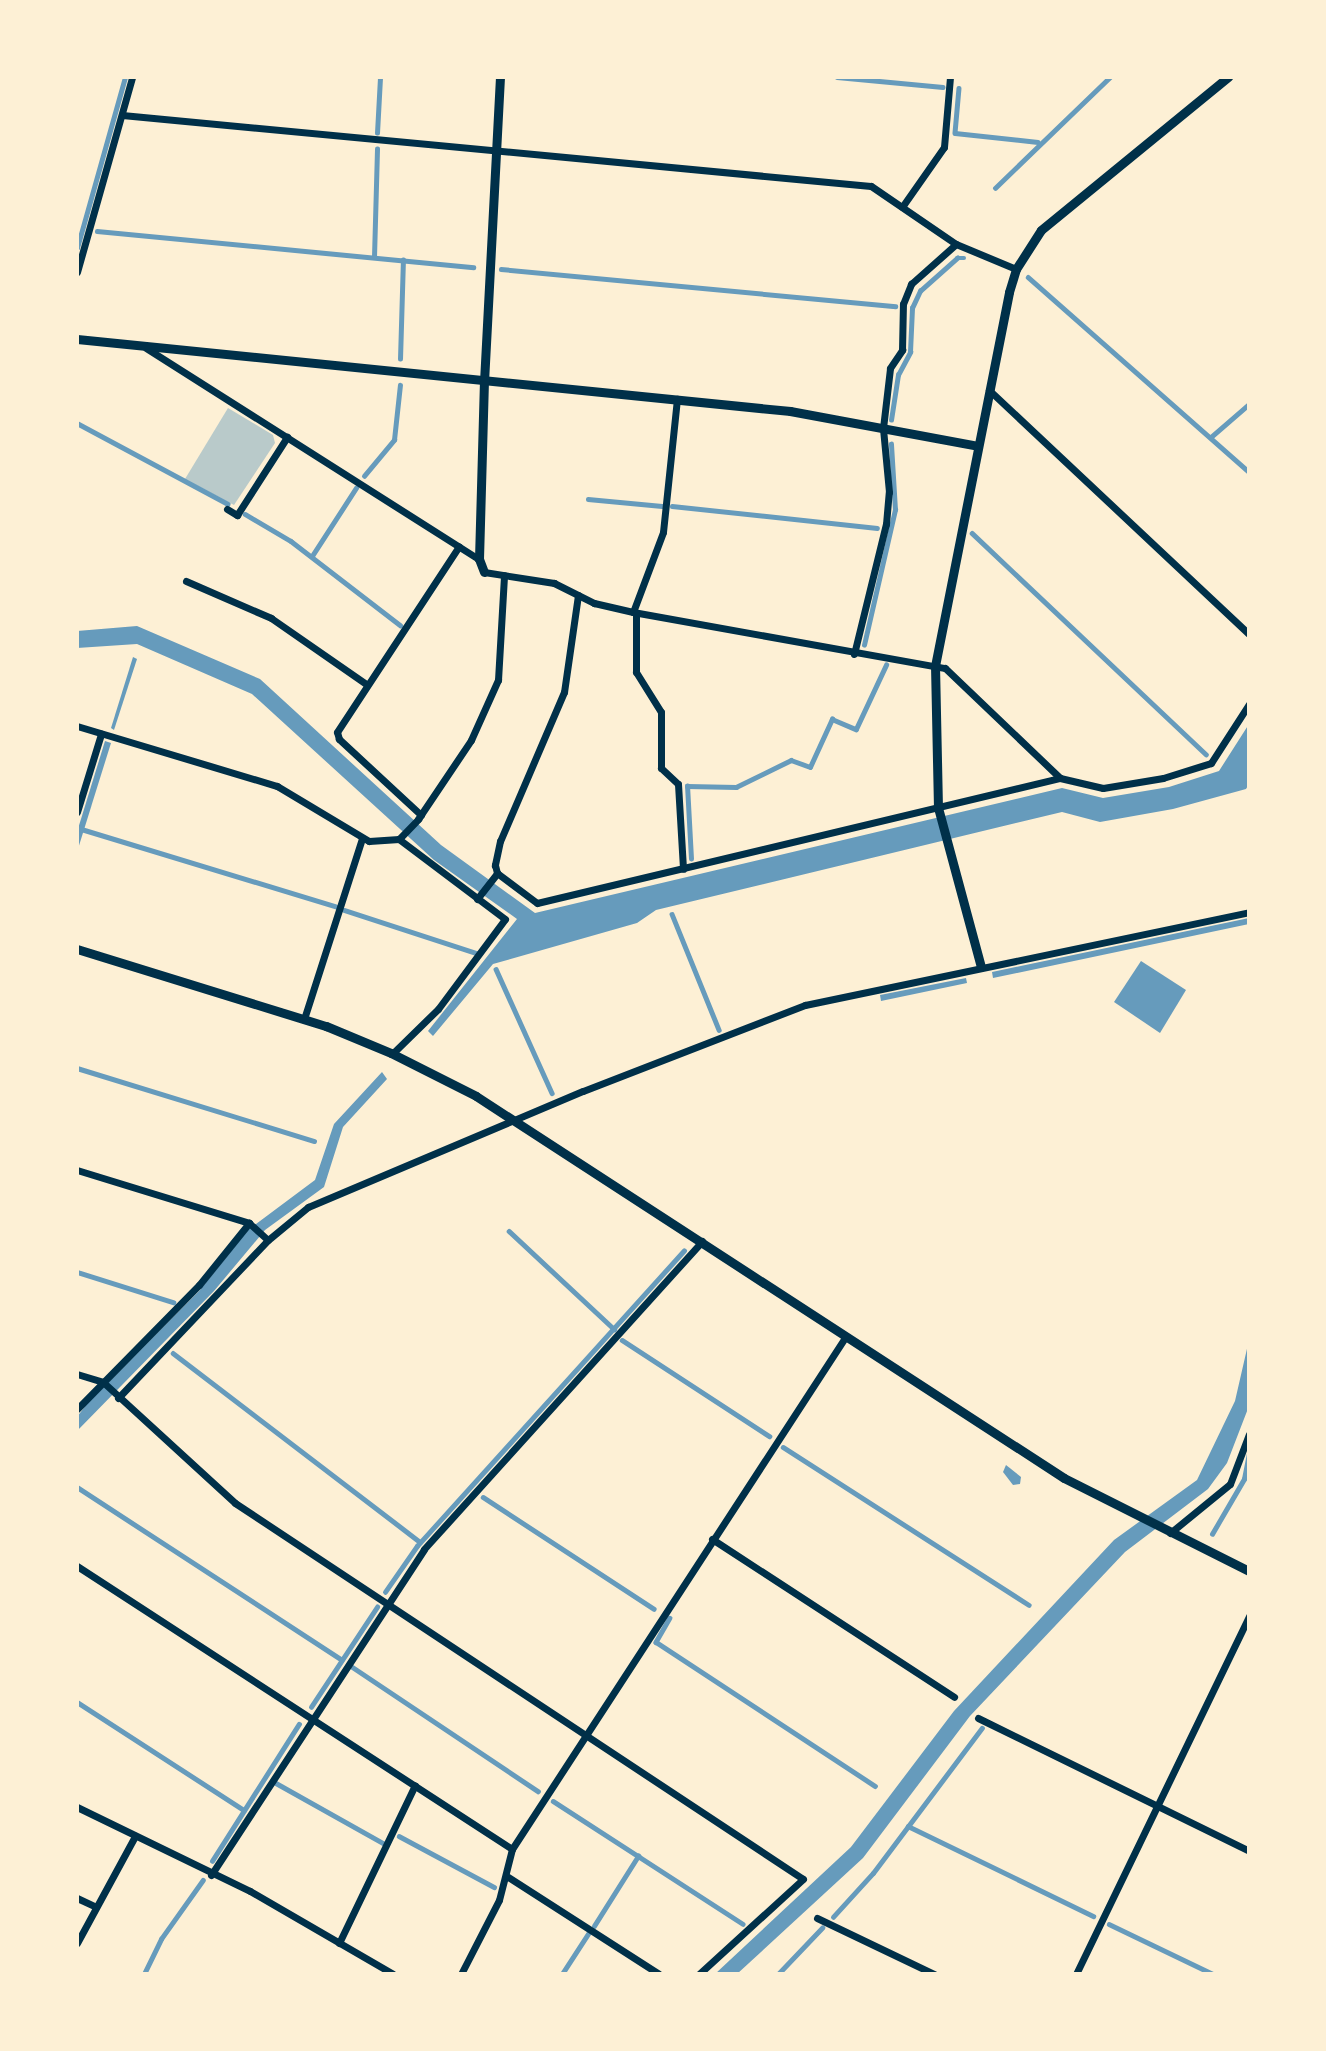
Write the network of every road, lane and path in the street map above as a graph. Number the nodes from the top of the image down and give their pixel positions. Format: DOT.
graph roads {
  1 [pos="132,77"];
  2 [pos="500,77"];
  3 [pos="950,77"];
  4 [pos="1228,77"];
  5 [pos="122,115"];
  6 [pos="494,150"];
  7 [pos="902,207"];
  8 [pos="956,244"];
  9 [pos="1016,269"];
  10 [pos="77,272"];
  11 [pos="77,339"];
  12 [pos="146,348"];
  13 [pos="484,382"];
  14 [pos="989,390"];
  15 [pos="677,399"];
  16 [pos="883,428"];
  17 [pos="287,437"];
  18 [pos="978,446"];
  19 [pos="227,509"];
  20 [pos="459,546"];
  21 [pos="480,559"];
  22 [pos="484,572"];
  23 [pos="504,575"];
  24 [pos="186,581"];
  25 [pos="578,595"];
  26 [pos="634,612"];
  27 [pos="1249,634"];
  28 [pos="854,654"];
  29 [pos="935,666"];
  30 [pos="366,684"];
  31 [pos="1249,704"];
  32 [pos="77,726"];
  33 [pos="101,734"];
  34 [pos="1060,778"];
  35 [pos="939,810"];
  36 [pos="77,812"];
  37 [pos="419,817"];
  38 [pos="401,837"];
  39 [pos="362,838"];
  40 [pos="683,869"];
  41 [pos="497,873"];
  42 [pos="477,899"];
  43 [pos="1249,912"];
  44 [pos="77,949"];
  45 [pos="981,967"];
  46 [pos="304,1019"];
  47 [pos="393,1054"];
  48 [pos="516,1119"];
  49 [pos="77,1170"];
  50 [pos="250,1224"];
  51 [pos="265,1238"];
  52 [pos="702,1241"];
  53 [pos="846,1336"];
  54 [pos="77,1374"];
  55 [pos="105,1384"];
  56 [pos="116,1396"];
  57 [pos="77,1409"];
  58 [pos="1249,1434"];
  59 [pos="1168,1532"];
  60 [pos="712,1539"];
  61 [pos="77,1566"];
  62 [pos="1249,1571"];
  63 [pos="388,1605"];
  64 [pos="1249,1616"];
  65 [pos="954,1697"];
  66 [pos="313,1718"];
  67 [pos="978,1718"];
  68 [pos="584,1734"];
  69 [pos="415,1785"];
  70 [pos="1157,1806"];
  71 [pos="77,1807"];
  72 [pos="135,1836"];
  73 [pos="512,1849"];
  74 [pos="1249,1851"];
  75 [pos="211,1875"];
  76 [pos="508,1877"];
  77 [pos="77,1898"];
  78 [pos="96,1907"];
  79 [pos="817,1918"];
  80 [pos="77,1943"];
  81 [pos="339,1943"];
  82 [pos="393,1974"];
  83 [pos="461,1974"];
  84 [pos="659,1974"];
  85 [pos="699,1974"];
  86 [pos="934,1974"];
  87 [pos="1076,1974"];
  1 -- 5 [label="street"];
  2 -- 6 [label="street"];
  3 -- 7 [label="street"];
  4 -- 9 [label="street"];
  5 -- 6 [label="street"];
  5 -- 10 [label="street"];
  6 -- 7 [label="street"];
  6 -- 13 [label="street"];
  7 -- 8 [label="street"];
  8 -- 9 [label="street"];
  8 -- 16 [label="street"];
  9 -- 14 [label="street"];
  11 -- 12 [label="street"];
  12 -- 13 [label="street"];
  12 -- 17 [label="street"];
  13 -- 15 [label="street"];
  13 -- 21 [label="street"];
  14 -- 18 [label="street"];
  14 -- 27 [label="street"];
  15 -- 16 [label="street"];
  15 -- 26 [label="street"];
  16 -- 18 [label="street"];
  16 -- 28 [label="street"];
  17 -- 19 [label="street"];
  17 -- 20 [label="street"];
  18 -- 29 [label="street"];
  20 -- 21 [label="street"];
  20 -- 30 [label="street"];
  21 -- 22 [label="street"];
  22 -- 23 [label="street"];
  23 -- 25 [label="street"];
  23 -- 37 [label="street"];
  24 -- 30 [label="street"];
  25 -- 26 [label="street"];
  25 -- 41 [label="street"];
  26 -- 28 [label="street"];
  26 -- 40 [label="street"];
  28 -- 29 [label="street"];
  29 -- 34 [label="street"];
  29 -- 35 [label="street"];
  30 -- 37 [label="street"];
  31 -- 34 [label="street"];
  32 -- 33 [label="street"];
  33 -- 36 [label="street"];
  33 -- 39 [label="street"];
  34 -- 35 [label="street"];
  35 -- 40 [label="street"];
  35 -- 45 [label="street"];
  37 -- 38 [label="street"];
  38 -- 39 [label="street"];
  38 -- 42 [label="street"];
  39 -- 46 [label="street"];
  40 -- 41 [label="street"];
  41 -- 42 [label="street"];
  42 -- 47 [label="street"];
  43 -- 45 [label="street"];
  44 -- 46 [label="street"];
  45 -- 48 [label="street"];
  46 -- 47 [label="street"];
  47 -- 48 [label="street"];
  48 -- 51 [label="street"];
  48 -- 52 [label="street"];
  49 -- 50 [label="street"];
  50 -- 51 [label="street"];
  50 -- 55 [label="street"];
  51 -- 56 [label="street"];
  52 -- 53 [label="street"];
  52 -- 63 [label="street"];
  53 -- 59 [label="street"];
  53 -- 60 [label="street"];
  54 -- 55 [label="street"];
  55 -- 56 [label="street"];
  55 -- 57 [label="street"];
  56 -- 63 [label="street"];
  58 -- 59 [label="street"];
  59 -- 62 [label="street"];
  60 -- 65 [label="street"];
  60 -- 68 [label="street"];
  61 -- 66 [label="street"];
  63 -- 66 [label="street"];
  63 -- 68 [label="street"];
  64 -- 70 [label="street"];
  66 -- 69 [label="street"];
  66 -- 75 [label="street"];
  67 -- 70 [label="street"];
  68 -- 73 [label="street"];
  68 -- 85 [label="street"];
  69 -- 73 [label="street"];
  69 -- 81 [label="street"];
  70 -- 74 [label="street"];
  70 -- 87 [label="street"];
  71 -- 72 [label="street"];
  72 -- 75 [label="street"];
  72 -- 78 [label="street"];
  73 -- 76 [label="street"];
  75 -- 81 [label="street"];
  76 -- 83 [label="street"];
  76 -- 84 [label="street"];
  77 -- 78 [label="street"];
  78 -- 80 [label="street"];
  79 -- 86 [label="street"];
  81 -- 82 [label="street"];
}
